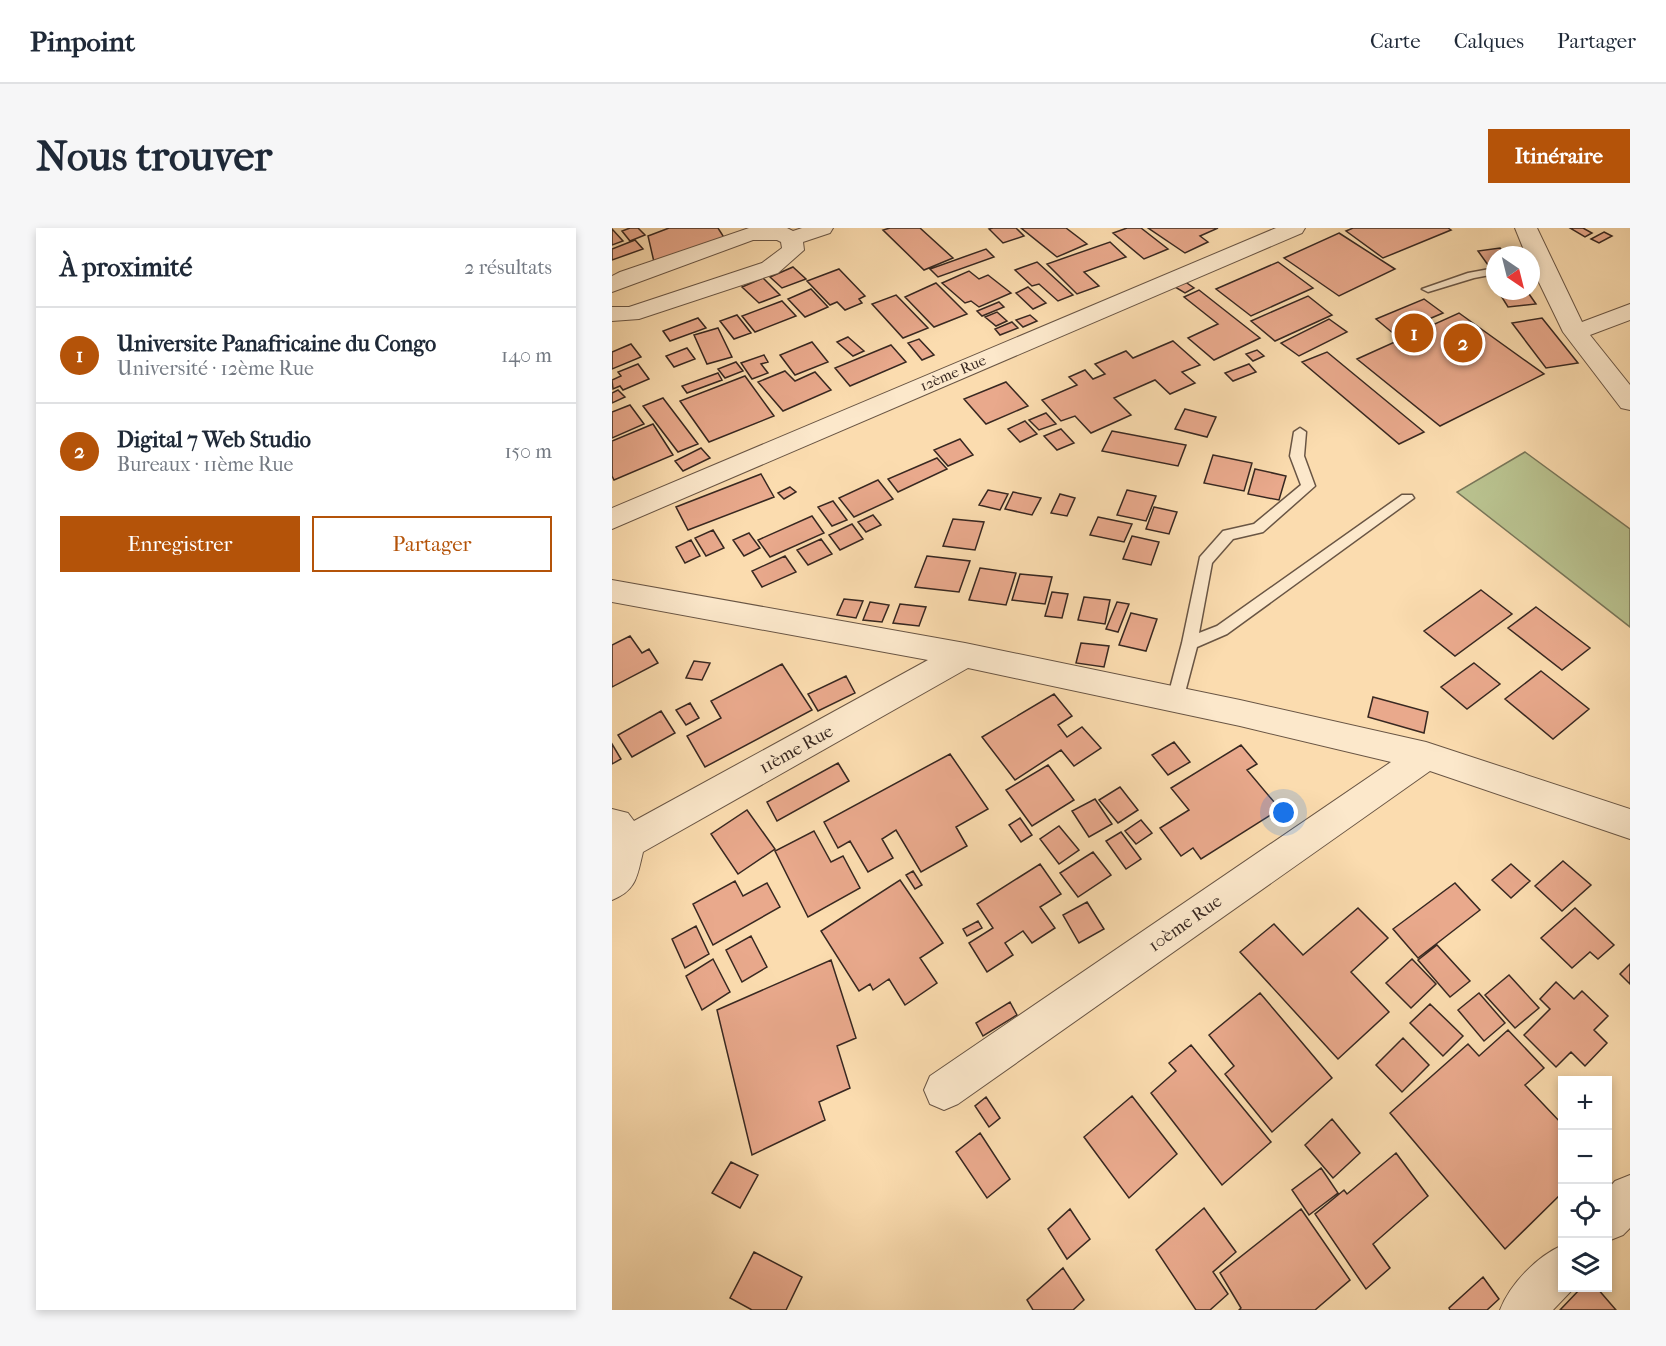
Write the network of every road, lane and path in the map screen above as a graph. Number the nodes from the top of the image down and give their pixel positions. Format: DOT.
graph roads {
  1 [pos="822,228"];
  2 [pos="1294,228"];
  3 [pos="1526,228"];
  4 [pos="792,239"];
  5 [pos="1531,246"];
  6 [pos="1486,272"];
  7 [pos="1540,272"];
  8 [pos="612,285"];
  9 [pos="1428,289"];
  10 [pos="1630,295"];
  11 [pos="1630,311"];
  12 [pos="612,314"];
  13 [pos="1597,323"];
  14 [pos="1575,332"];
  15 [pos="1630,402"];
  16 [pos="1300,432"];
  17 [pos="1407,498"];
  18 [pos="612,519"];
  19 [pos="612,591"];
  20 [pos="1190,643"];
  21 [pos="965,655"];
  22 [pos="1175,700"];
  23 [pos="1426,756"];
  24 [pos="1630,824"];
  25 [pos="620,833"];
  26 [pos="612,884"];
  27 [pos="944,1090"];
  28 [pos="1630,1196"];
  29 [pos="1612,1216"];
  30 [pos="1558,1272"];
  31 [pos="1522,1310"];
  1 -- 4 [label="street"];
  2 -- 18 [label="street, 12ème Rue"];
  3 -- 5 [label="street"];
  4 -- 8 [label="street"];
  4 -- 12 [label="street"];
  6 -- 9 [label="lane"];
  7 -- 14 [label="street"];
  10 -- 13 [label="street"];
  11 -- 13 [label="street"];
  13 -- 14 [label="street"];
  14 -- 15 [label="street"];
  16 -- 20 [label="lane"];
  17 -- 20 [label="lane"];
  19 -- 21 [label="street"];
  20 -- 22 [label="lane"];
  21 -- 22 [label="street"];
  21 -- 25 [label="street, 11ème Rue"];
  22 -- 23 [label="street"];
  23 -- 24 [label="street"];
  23 -- 27 [label="street, 10ème Rue"];
  25 -- 26 [label="street"];
  28 -- 29 [label="street"];
  30 -- 31 [label="street"];
}
